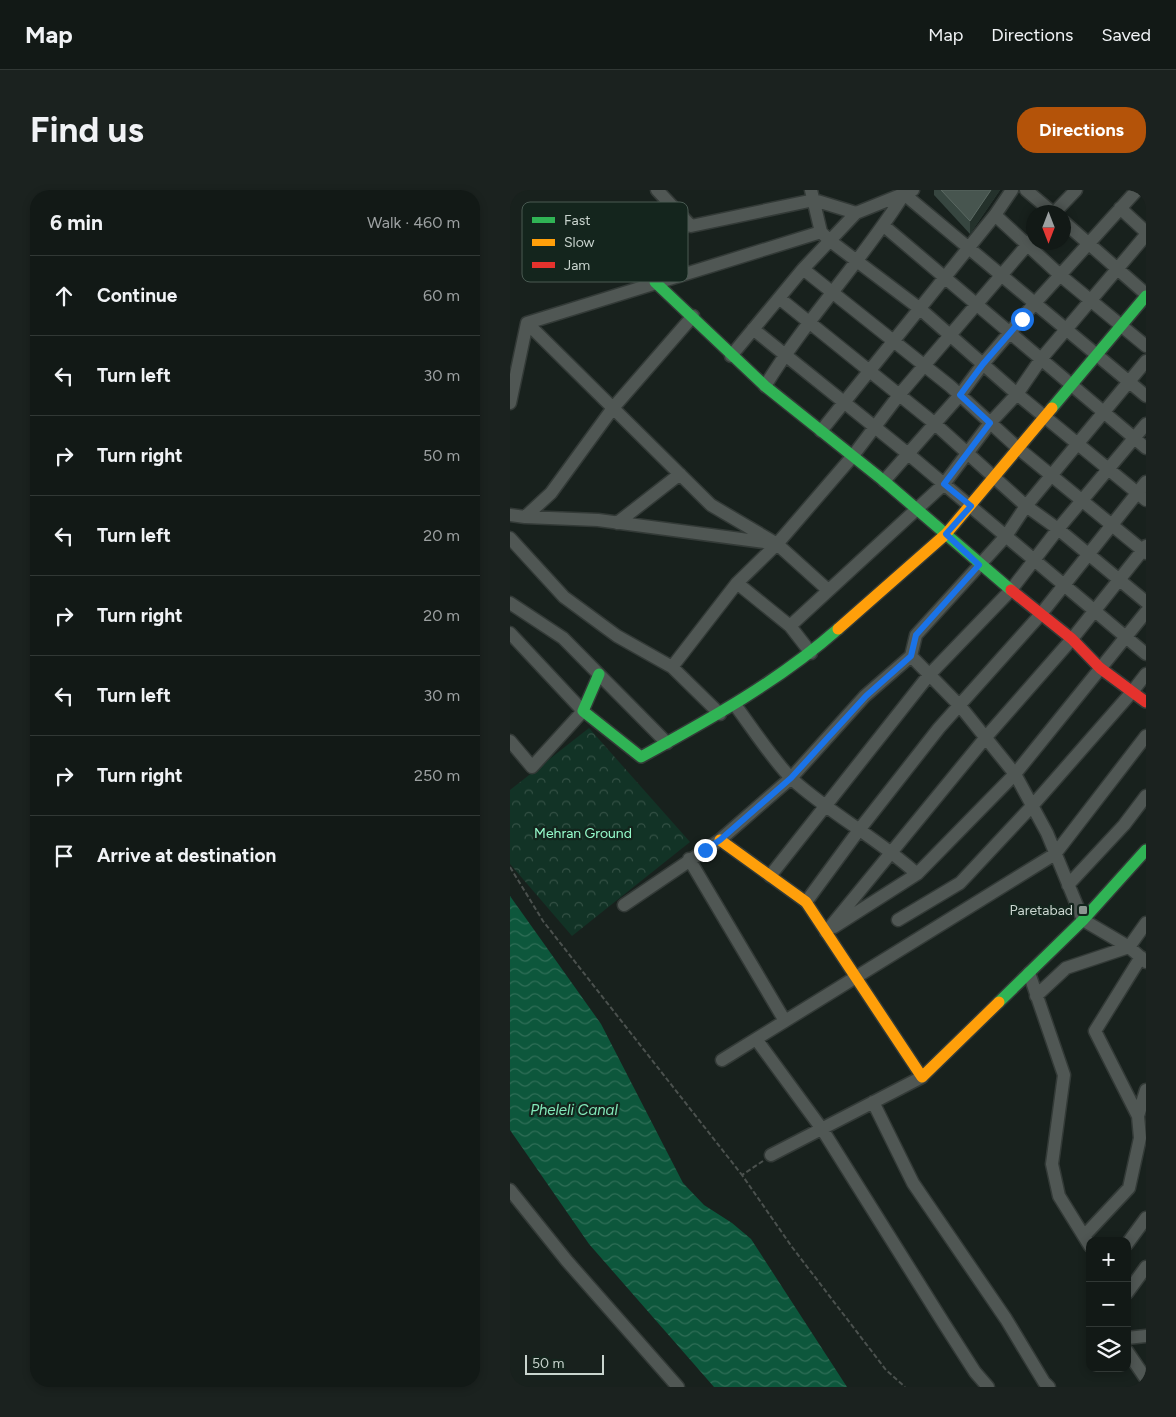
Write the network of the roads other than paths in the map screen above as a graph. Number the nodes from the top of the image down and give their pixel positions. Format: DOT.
graph roads {
  1 [pos="658,190"];
  2 [pos="1012,190"];
  3 [pos="1026,190"];
  4 [pos="1076,190"];
  5 [pos="1137,190"];
  6 [pos="909,192"];
  7 [pos="812,195"];
  8 [pos="669,202"];
  9 [pos="1045,205"];
  10 [pos="1061,205"];
  11 [pos="1120,208"];
  12 [pos="856,213"];
  13 [pos="995,215"];
  14 [pos="688,223"];
  15 [pos="884,226"];
  16 [pos="1071,229"];
  17 [pos="1146,234"];
  18 [pos="825,236"];
  19 [pos="1026,238"];
  20 [pos="1087,244"];
  21 [pos="1026,246"];
  22 [pos="969,247"];
  23 [pos="1038,250"];
  24 [pos="858,261"];
  25 [pos="803,269"];
  26 [pos="1116,269"];
  27 [pos="688,273"];
  28 [pos="1001,275"];
  29 [pos="1061,276"];
  30 [pos="944,277"];
  31 [pos="655,282"];
  32 [pos="833,292"];
  33 [pos="1146,294"];
  34 [pos="779,298"];
  35 [pos="1090,301"];
  36 [pos="976,303"];
  37 [pos="1034,304"];
  38 [pos="919,308"];
  39 [pos="693,316"];
  40 [pos="809,322"];
  41 [pos="527,323"];
  42 [pos="1120,325"];
  43 [pos="753,329"];
  44 [pos="1065,330"];
  45 [pos="1011,334"];
  46 [pos="950,335"];
  47 [pos="894,342"];
  48 [pos="1146,346"];
  49 [pos="784,355"];
  50 [pos="731,356"];
  51 [pos="1097,356"];
  52 [pos="1041,359"];
  53 [pos="1146,361"];
  54 [pos="983,364"];
  55 [pos="924,367"];
  56 [pos="870,371"];
  57 [pos="1129,381"];
  58 [pos="1072,384"];
  59 [pos="765,386"];
  60 [pos="1017,394"];
  61 [pos="900,395"];
  62 [pos="960,395"];
  63 [pos="1146,396"];
  64 [pos="510,403"];
  65 [pos="844,403"];
  66 [pos="614,408"];
  67 [pos="1104,413"];
  68 [pos="1045,416"];
  69 [pos="934,423"];
  70 [pos="990,423"];
  71 [pos="1146,424"];
  72 [pos="874,428"];
  73 [pos="821,431"];
  74 [pos="1135,438"];
  75 [pos="1078,445"];
  76 [pos="1146,448"];
  77 [pos="1019,449"];
  78 [pos="907,453"];
  79 [pos="967,454"];
  80 [pos="852,457"];
  81 [pos="1108,468"];
  82 [pos="680,474"];
  83 [pos="1053,476"];
  84 [pos="994,478"];
  85 [pos="884,481"];
  86 [pos="1146,482"];
  87 [pos="944,484"];
  88 [pos="1142,496"];
  89 [pos="1084,500"];
  90 [pos="971,506"];
  91 [pos="1026,506"];
  92 [pos="917,510"];
  93 [pos="510,516"];
  94 [pos="525,517"];
  95 [pos="617,523"];
  96 [pos="1112,524"];
  97 [pos="1058,529"];
  98 [pos="946,534"];
  99 [pos="1006,536"];
  100 [pos="510,538"];
  101 [pos="776,544"];
  102 [pos="1145,550"];
  103 [pos="1089,554"];
  104 [pos="1034,561"];
  105 [pos="979,565"];
  106 [pos="1119,579"];
  107 [pos="737,583"];
  108 [pos="1064,585"];
  109 [pos="828,590"];
  110 [pos="1012,590"];
  111 [pos="1146,602"];
  112 [pos="510,603"];
  113 [pos="1095,610"];
  114 [pos="1146,612"];
  115 [pos="1041,614"];
  116 [pos="790,626"];
  117 [pos="510,633"];
  118 [pos="1126,636"];
  119 [pos="1072,639"];
  120 [pos="811,653"];
  121 [pos="1146,654"];
  122 [pos="911,656"];
  123 [pos="672,667"];
  124 [pos="1100,668"];
  125 [pos="599,674"];
  126 [pos="1146,674"];
  127 [pos="929,675"];
  128 [pos="1132,692"];
  129 [pos="1146,702"];
  130 [pos="735,704"];
  131 [pos="960,706"];
  132 [pos="583,711"];
  133 [pos="720,714"];
  134 [pos="1146,736"];
  135 [pos="986,737"];
  136 [pos="510,740"];
  137 [pos="667,743"];
  138 [pos="1014,774"];
  139 [pos="791,778"];
  140 [pos="1146,796"];
  141 [pos="824,806"];
  142 [pos="1032,806"];
  143 [pos="859,830"];
  144 [pos="720,840"];
  145 [pos="891,850"];
  146 [pos="1146,850"];
  147 [pos="1055,854"];
  148 [pos="689,859"];
  149 [pos="917,874"];
  150 [pos="770,876"];
  151 [pos="1068,885"];
  152 [pos="806,902"];
  153 [pos="624,905"];
  154 [pos="898,920"];
  155 [pos="1083,920"];
  156 [pos="1146,923"];
  157 [pos="826,932"];
  158 [pos="1130,947"];
  159 [pos="1144,959"];
  160 [pos="1029,973"];
  161 [pos="857,976"];
  162 [pos="1036,996"];
  163 [pos="785,1021"];
  164 [pos="756,1039"];
  165 [pos="722,1060"];
  166 [pos="922,1077"];
  167 [pos="1146,1090"];
  168 [pos="873,1102"];
  169 [pos="1138,1116"];
  170 [pos="822,1129"];
  171 [pos="772,1155"];
  172 [pos="510,1190"];
  173 [pos="1146,1218"];
  174 [pos="1090,1237"];
  175 [pos="1086,1239"];
  176 [pos="1131,1239"];
  177 [pos="1146,1267"];
  178 [pos="1131,1288"];
  179 [pos="1146,1336"];
  180 [pos="1131,1338"];
  181 [pos="1131,1357"];
  182 [pos="1146,1379"];
  183 [pos="678,1387"];
  184 [pos="988,1387"];
  185 [pos="1049,1387"];
  1 -- 8 [label="street"];
  2 -- 13 [label="street"];
  3 -- 9 [label="street"];
  4 -- 10 [label="street"];
  5 -- 11 [label="street"];
  6 -- 12 [label="street"];
  6 -- 15 [label="street"];
  6 -- 22 [label="street"];
  7 -- 12 [label="street"];
  7 -- 14 [label="street"];
  7 -- 18 [label="street"];
  11 -- 17 [label="street"];
  11 -- 20 [label="street"];
  12 -- 18 [label="street"];
  13 -- 19 [label="street"];
  13 -- 22 [label="street"];
  15 -- 24 [label="street"];
  15 -- 30 [label="street"];
  16 -- 20 [label="street"];
  17 -- 26 [label="street"];
  18 -- 24 [label="street"];
  18 -- 25 [label="street"];
  18 -- 27 [label="street"];
  20 -- 26 [label="street"];
  20 -- 29 [label="street"];
  21 -- 28 [label="street"];
  22 -- 28 [label="street"];
  22 -- 30 [label="street"];
  23 -- 29 [label="street"];
  24 -- 32 [label="street"];
  24 -- 38 [label="street"];
  25 -- 32 [label="street"];
  25 -- 34 [label="street"];
  26 -- 33 [label="street"];
  26 -- 35 [label="street"];
  28 -- 36 [label="street"];
  28 -- 37 [label="street"];
  29 -- 35 [label="street"];
  29 -- 37 [label="street"];
  30 -- 36 [label="street"];
  30 -- 38 [label="street"];
  31 -- 39 [label="street"];
  31 -- 41 [label="street"];
  32 -- 40 [label="street"];
  32 -- 47 [label="street"];
  33 -- 42 [label="street"];
  34 -- 40 [label="street"];
  34 -- 43 [label="street"];
  35 -- 42 [label="street"];
  35 -- 44 [label="street"];
  36 -- 45 [label="street"];
  36 -- 46 [label="street"];
  37 -- 44 [label="street"];
  37 -- 45 [label="street"];
  38 -- 46 [label="street"];
  38 -- 47 [label="street"];
  39 -- 50 [label="street"];
  39 -- 66 [label="street"];
  40 -- 49 [label="street"];
  40 -- 56 [label="street"];
  41 -- 64 [label="street"];
  41 -- 66 [label="street"];
  42 -- 48 [label="street"];
  42 -- 51 [label="street"];
  43 -- 49 [label="street"];
  43 -- 50 [label="street"];
  44 -- 51 [label="street"];
  44 -- 52 [label="street"];
  45 -- 52 [label="street"];
  45 -- 54 [label="street"];
  46 -- 54 [label="street"];
  46 -- 55 [label="street"];
  47 -- 55 [label="street"];
  47 -- 56 [label="street"];
  49 -- 59 [label="street"];
  49 -- 65 [label="street"];
  50 -- 59 [label="street"];
  51 -- 57 [label="street"];
  51 -- 58 [label="street"];
  52 -- 58 [label="street"];
  52 -- 60 [label="street"];
  53 -- 57 [label="street"];
  54 -- 60 [label="street"];
  54 -- 62 [label="street"];
  55 -- 61 [label="street"];
  55 -- 62 [label="street"];
  56 -- 61 [label="street"];
  56 -- 65 [label="street"];
  57 -- 63 [label="street"];
  57 -- 67 [label="street"];
  58 -- 67 [label="street"];
  58 -- 68 [label="street"];
  59 -- 73 [label="street"];
  60 -- 68 [label="street"];
  60 -- 70 [label="street"];
  61 -- 69 [label="street"];
  61 -- 72 [label="street"];
  62 -- 69 [label="street"];
  62 -- 70 [label="street"];
  65 -- 72 [label="street"];
  65 -- 73 [label="street"];
  66 -- 82 [label="street"];
  66 -- 94 [label="street"];
  67 -- 74 [label="street"];
  67 -- 75 [label="street"];
  68 -- 75 [label="street"];
  68 -- 77 [label="street"];
  69 -- 78 [label="street"];
  69 -- 79 [label="street"];
  70 -- 77 [label="street"];
  70 -- 79 [label="street"];
  71 -- 74 [label="street"];
  72 -- 78 [label="street"];
  72 -- 80 [label="street"];
  73 -- 80 [label="street"];
  74 -- 76 [label="street"];
  74 -- 81 [label="street"];
  75 -- 81 [label="street"];
  75 -- 83 [label="street"];
  77 -- 83 [label="street"];
  77 -- 84 [label="street"];
  78 -- 85 [label="street"];
  78 -- 87 [label="street"];
  79 -- 84 [label="street"];
  79 -- 87 [label="street"];
  80 -- 85 [label="street"];
  80 -- 101 [label="street"];
  81 -- 88 [label="street"];
  81 -- 89 [label="street"];
  82 -- 95 [label="street"];
  82 -- 101 [label="street"];
  83 -- 89 [label="street"];
  83 -- 91 [label="street"];
  84 -- 90 [label="street"];
  84 -- 91 [label="street"];
  85 -- 92 [label="street"];
  86 -- 88 [label="street"];
  87 -- 90 [label="street"];
  87 -- 92 [label="street"];
  88 -- 96 [label="street"];
  89 -- 96 [label="street"];
  89 -- 97 [label="street"];
  90 -- 98 [label="street"];
  90 -- 99 [label="street"];
  91 -- 97 [label="street"];
  91 -- 99 [label="street"];
  92 -- 98 [label="street"];
  92 -- 109 [label="street"];
  93 -- 94 [label="street"];
  94 -- 95 [label="street"];
  95 -- 101 [label="street"];
  96 -- 102 [label="street"];
  96 -- 103 [label="street"];
  97 -- 103 [label="street"];
  97 -- 104 [label="street"];
  98 -- 105 [label="street"];
  98 -- 120 [label="street"];
  99 -- 104 [label="street"];
  99 -- 105 [label="street"];
  100 -- 123 [label="street"];
  101 -- 107 [label="street"];
  101 -- 109 [label="street"];
  102 -- 106 [label="street"];
  103 -- 106 [label="street"];
  103 -- 108 [label="street"];
  104 -- 108 [label="street"];
  104 -- 110 [label="street"];
  105 -- 110 [label="street"];
  105 -- 122 [label="street"];
  106 -- 111 [label="street"];
  106 -- 113 [label="street"];
  107 -- 116 [label="street"];
  107 -- 123 [label="street"];
  108 -- 113 [label="street"];
  108 -- 115 [label="street"];
  109 -- 116 [label="street"];
  110 -- 115 [label="street"];
  110 -- 127 [label="street"];
  112 -- 125 [label="street"];
  113 -- 118 [label="street"];
  113 -- 119 [label="street"];
  114 -- 118 [label="street"];
  115 -- 119 [label="street"];
  115 -- 131 [label="street"];
  116 -- 120 [label="street"];
  117 -- 132 [label="street"];
  118 -- 121 [label="street"];
  118 -- 124 [label="street"];
  119 -- 124 [label="street"];
  119 -- 135 [label="street"];
  120 -- 130 [label="street"];
  122 -- 127 [label="street"];
  122 -- 139 [label="street"];
  123 -- 133 [label="street"];
  124 -- 128 [label="street"];
  124 -- 138 [label="street"];
  125 -- 132 [label="street"];
  125 -- 137 [label="street"];
  126 -- 128 [label="street"];
  127 -- 131 [label="street"];
  127 -- 141 [label="street"];
  128 -- 129 [label="street"];
  128 -- 142 [label="street"];
  130 -- 133 [label="street"];
  130 -- 139 [label="street"];
  131 -- 135 [label="street"];
  131 -- 143 [label="street"];
  132 -- 136 [label="street"];
  132 -- 137 [label="street"];
  133 -- 137 [label="street"];
  134 -- 147 [label="street"];
  135 -- 138 [label="street"];
  135 -- 145 [label="street"];
  138 -- 142 [label="street"];
  138 -- 149 [label="street"];
  139 -- 141 [label="street"];
  139 -- 144 [label="street"];
  140 -- 151 [label="street"];
  141 -- 143 [label="street"];
  141 -- 150 [label="street"];
  142 -- 147 [label="street"];
  142 -- 154 [label="street"];
  143 -- 145 [label="street"];
  143 -- 152 [label="street"];
  144 -- 148 [label="street"];
  144 -- 150 [label="street"];
  145 -- 149 [label="street"];
  145 -- 157 [label="street"];
  146 -- 155 [label="street"];
  147 -- 151 [label="street"];
  147 -- 161 [label="street"];
  148 -- 153 [label="street"];
  148 -- 163 [label="street"];
  149 -- 157 [label="street"];
  150 -- 152 [label="street"];
  151 -- 155 [label="street"];
  152 -- 157 [label="street"];
  155 -- 158 [label="street"];
  155 -- 160 [label="street"];
  156 -- 158 [label="street"];
  157 -- 161 [label="street"];
  158 -- 159 [label="street"];
  158 -- 162 [label="street"];
  159 -- 169 [label="street"];
  160 -- 162 [label="street"];
  160 -- 166 [label="street"];
  161 -- 163 [label="street"];
  161 -- 166 [label="street"];
  162 -- 175 [label="street"];
  163 -- 164 [label="street"];
  164 -- 165 [label="street"];
  164 -- 170 [label="street"];
  166 -- 168 [label="street"];
  167 -- 169 [label="street"];
  168 -- 170 [label="street"];
  168 -- 185 [label="street"];
  169 -- 174 [label="street"];
  170 -- 171 [label="street"];
  170 -- 184 [label="street"];
  172 -- 183 [label="street"];
  173 -- 176 [label="street"];
  177 -- 178 [label="street"];
  179 -- 180 [label="street"];
  181 -- 182 [label="street"];
}
